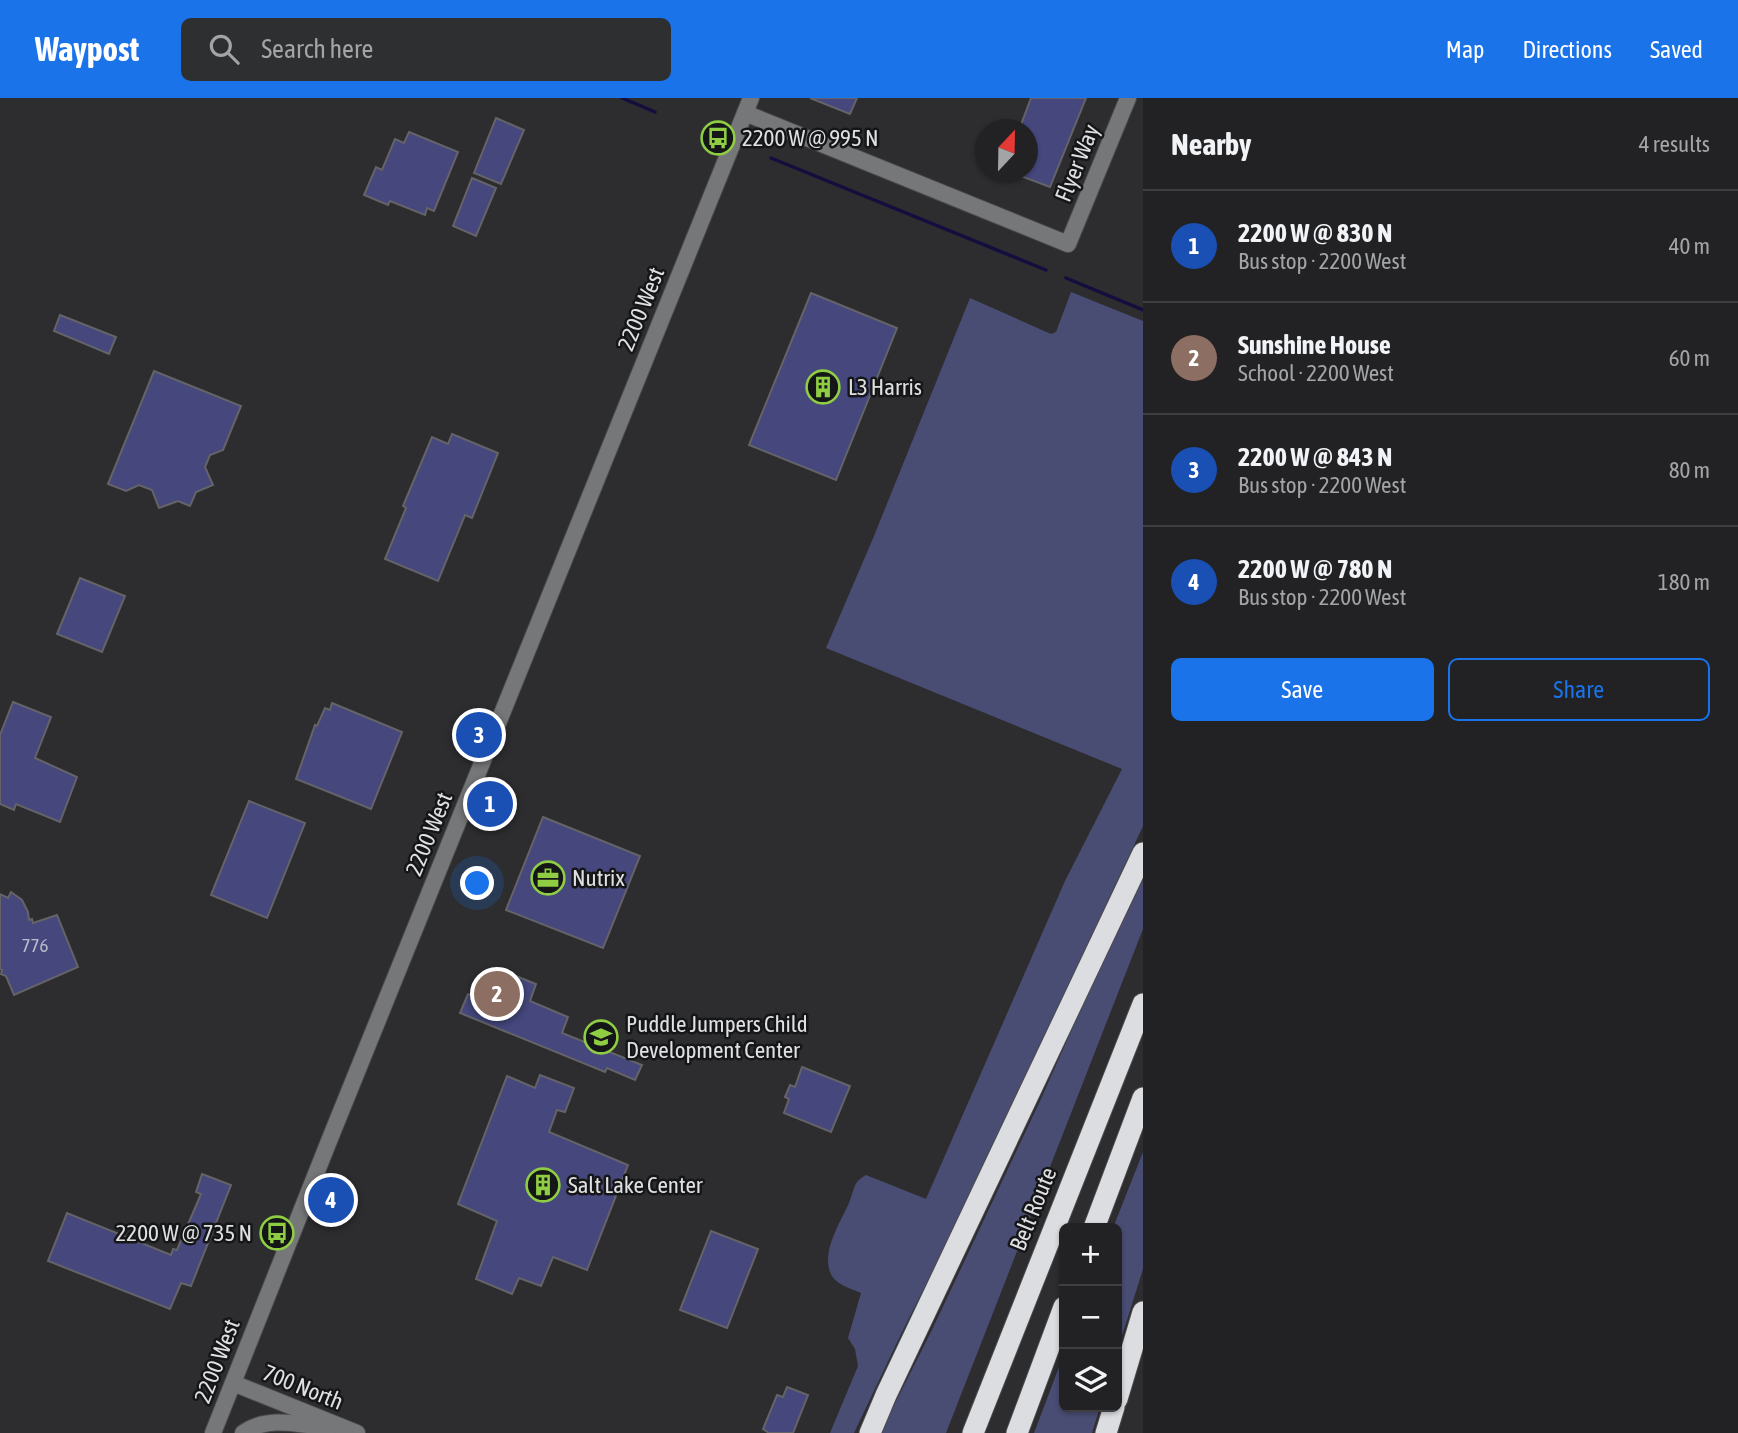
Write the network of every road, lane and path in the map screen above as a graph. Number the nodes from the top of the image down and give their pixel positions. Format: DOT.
graph roads {
  1 [pos="1128,98"];
  2 [pos="748,106"];
  3 [pos="1143,853"];
  4 [pos="1143,1004"];
  5 [pos="1143,1098"];
  6 [pos="1096,1223"];
  7 [pos="1143,1312"];
  8 [pos="1059,1320"];
  9 [pos="1122,1382"];
  10 [pos="233,1383"];
  11 [pos="1112,1412"];
  12 [pos="355,1432"];
  13 [pos="213,1433"];
  14 [pos="243,1433"];
  15 [pos="870,1433"];
  16 [pos="973,1433"];
  17 [pos="1017,1433"];
  18 [pos="1106,1433"];
  1 -- 2 [label="street, Flyer Way"];
  2 -- 10 [label="street, 2200 West"];
  3 -- 15 [label="highway"];
  4 -- 16 [label="highway, Belt Route"];
  5 -- 6 [label="highway"];
  7 -- 9 [label="highway"];
  8 -- 17 [label="highway"];
  10 -- 12 [label="street, 700 North"];
  10 -- 13 [label="street, 2200 West"];
  11 -- 18 [label="highway"];
  12 -- 14 [label="street"];
}
